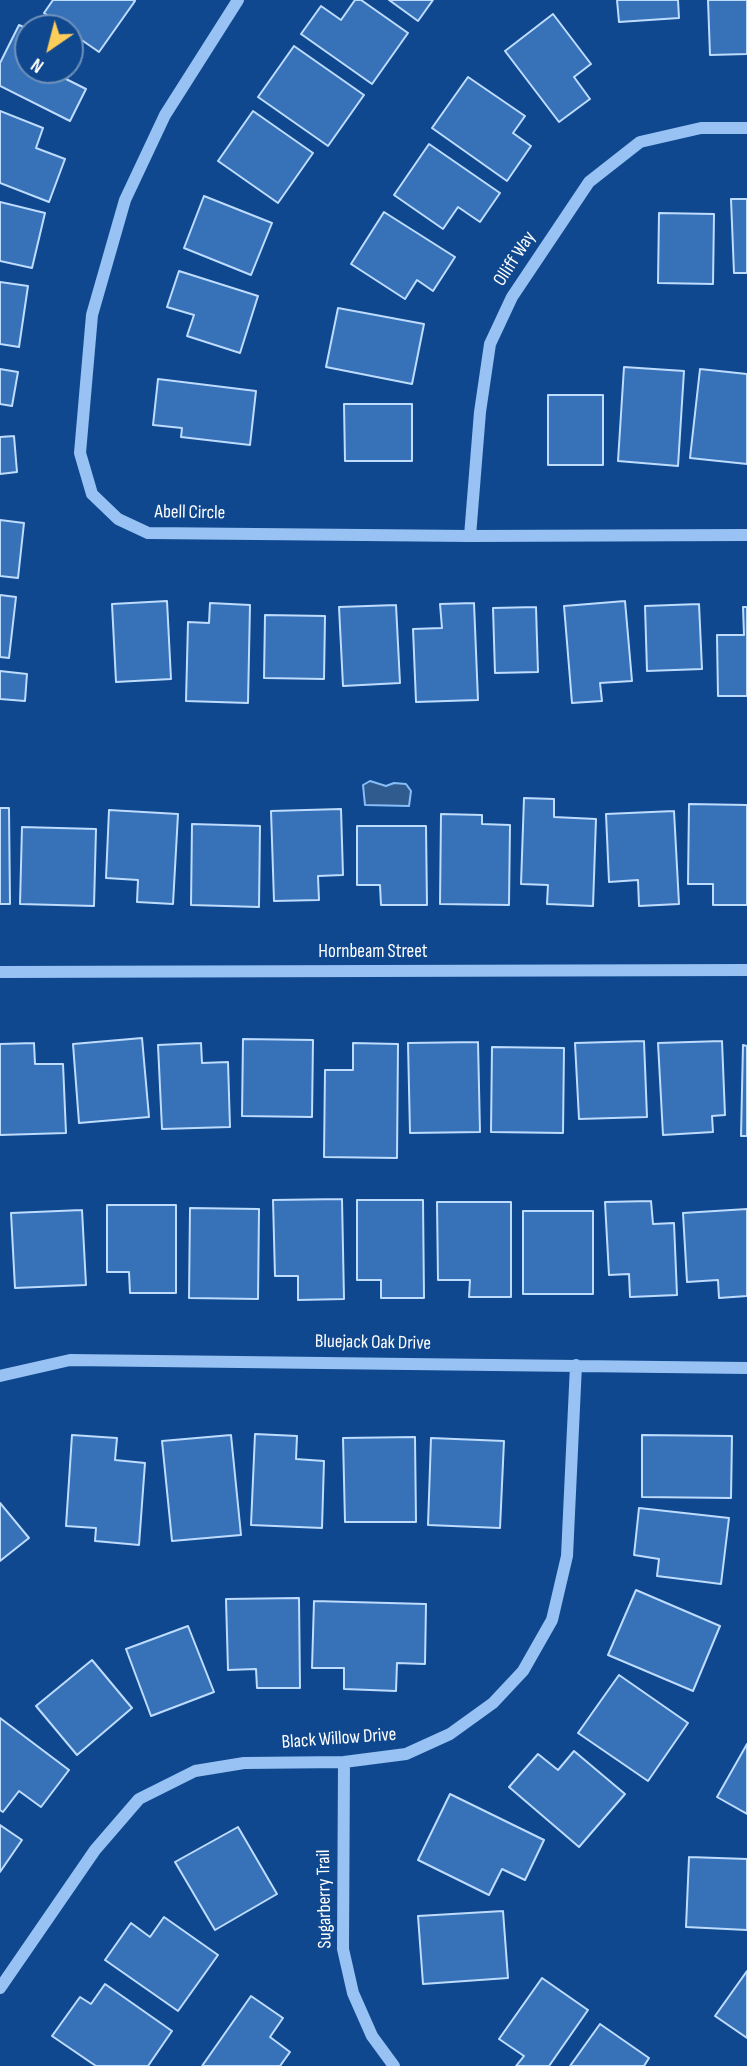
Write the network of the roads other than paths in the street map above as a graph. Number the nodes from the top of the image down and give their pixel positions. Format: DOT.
graph roads {
  1 [pos="238,0"];
  2 [pos="747,128"];
  3 [pos="747,535"];
  4 [pos="470,536"];
  5 [pos="747,970"];
  6 [pos="0,972"];
  7 [pos="576,1365"];
  8 [pos="747,1368"];
  9 [pos="0,1376"];
  10 [pos="344,1762"];
  11 [pos="0,1988"];
  12 [pos="394,2066"];
  1 -- 4 [label="street, Abell Circle"];
  2 -- 4 [label="street, Olliff Way"];
  3 -- 4 [label="street, Abell Circle"];
  5 -- 6 [label="street, Hornbeam Street"];
  7 -- 8 [label="street, Bluejack Oak Drive"];
  7 -- 9 [label="street, Bluejack Oak Drive"];
  7 -- 10 [label="street, Black Willow Drive"];
  10 -- 11 [label="street, Black Willow Drive"];
  10 -- 12 [label="street, Sugarberry Trail"];
}
